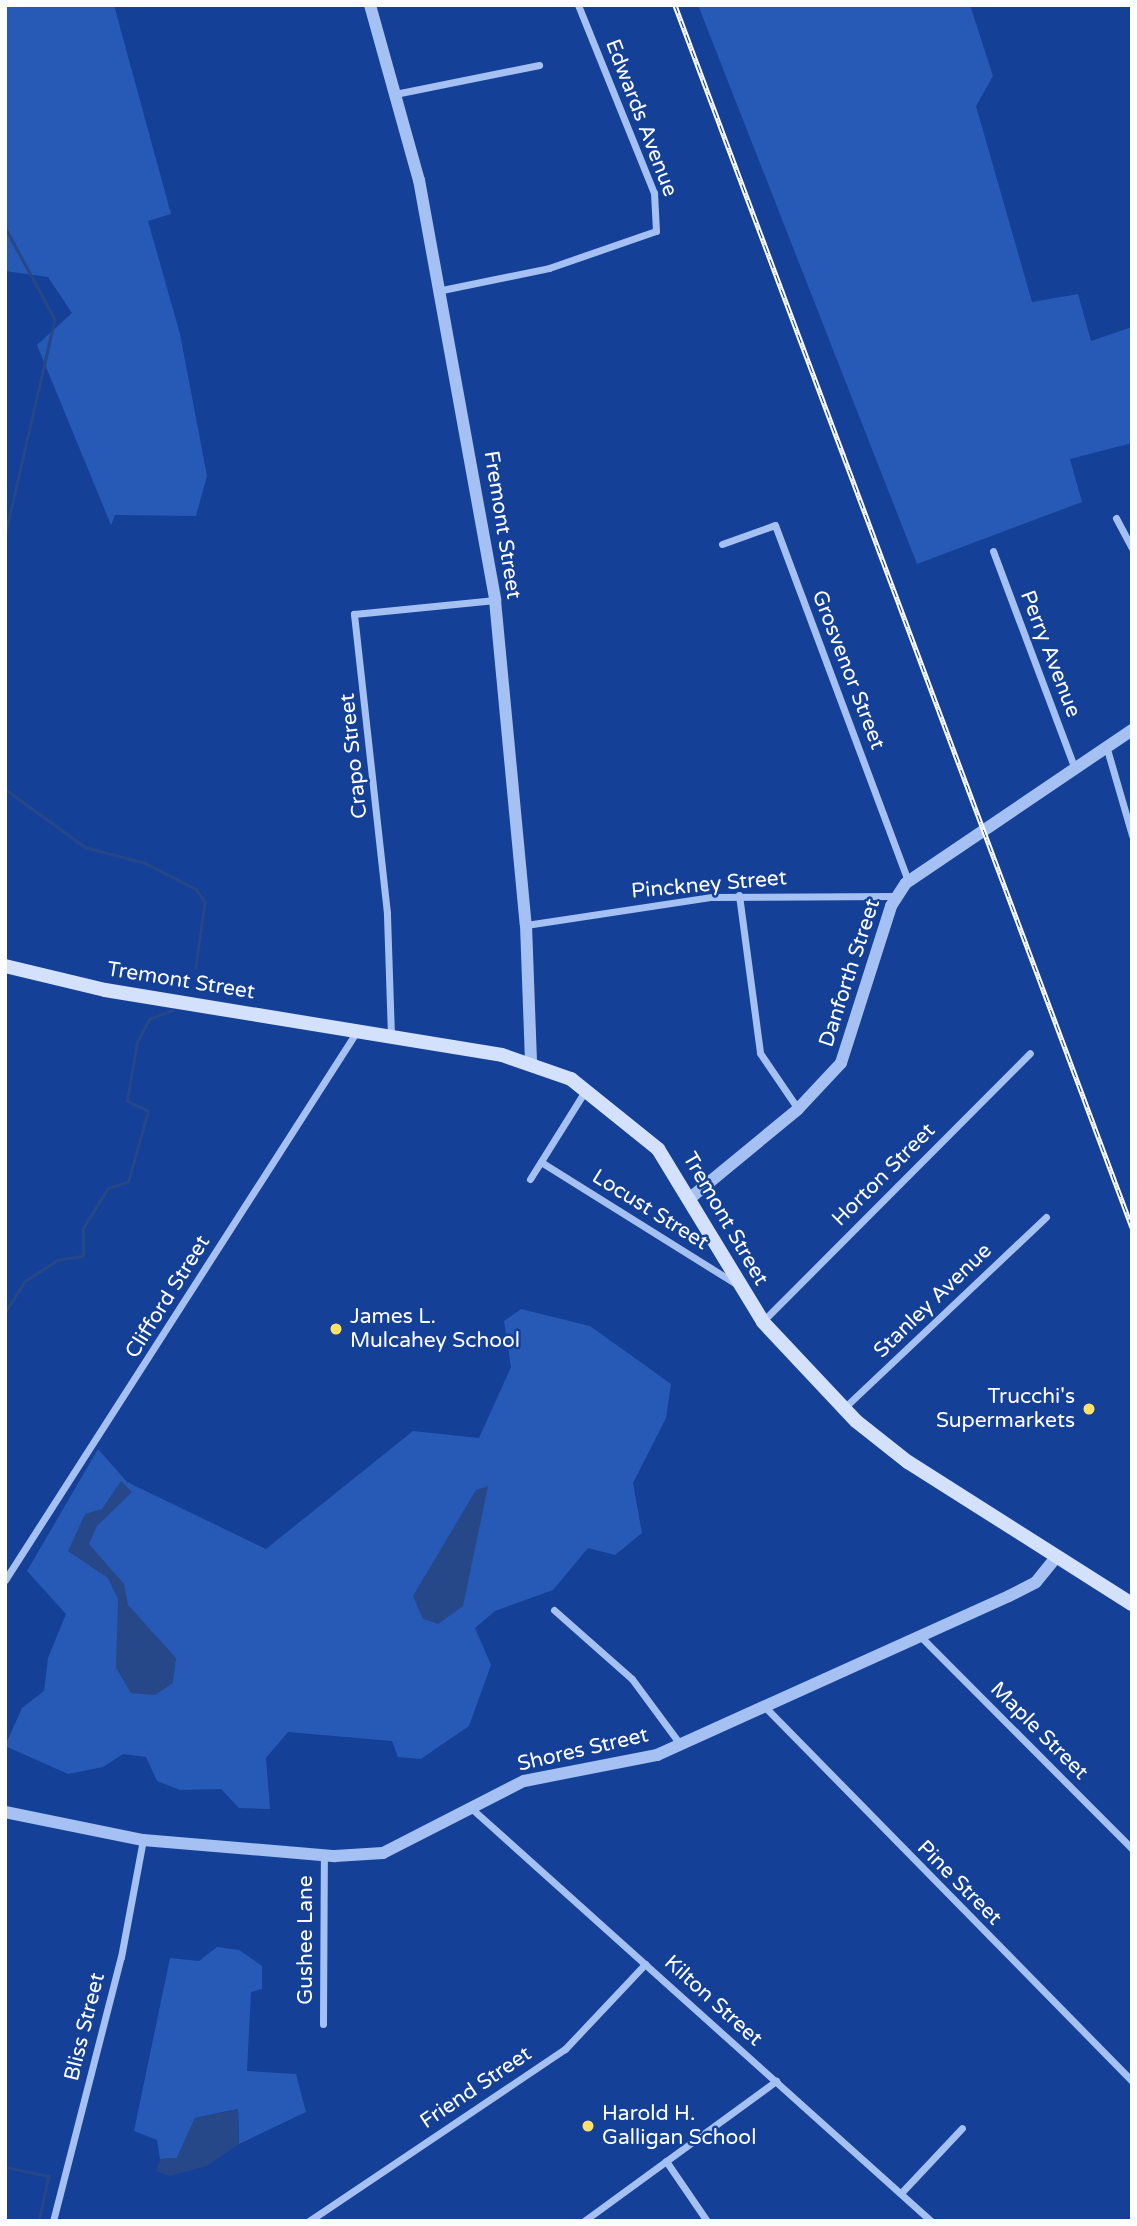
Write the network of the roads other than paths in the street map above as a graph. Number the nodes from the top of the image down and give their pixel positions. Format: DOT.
graph roads {
  1 [pos="370,5"];
  2 [pos="578,5"];
  3 [pos="539,65"];
  4 [pos="394,94"];
  5 [pos="442,290"];
  6 [pos="1116,518"];
  7 [pos="722,544"];
  8 [pos="1132,548"];
  9 [pos="993,551"];
  10 [pos="495,600"];
  11 [pos="1132,730"];
  12 [pos="1107,749"];
  13 [pos="1075,769"];
  14 [pos="1132,835"];
  15 [pos="908,881"];
  16 [pos="739,895"];
  17 [pos="895,897"];
  18 [pos="526,925"];
  19 [pos="5,966"];
  20 [pos="357,1031"];
  21 [pos="391,1037"];
  22 [pos="1030,1053"];
  23 [pos="531,1062"];
  24 [pos="587,1088"];
  25 [pos="798,1109"];
  26 [pos="541,1162"];
  27 [pos="530,1179"];
  28 [pos="689,1199"];
  29 [pos="1046,1217"];
  30 [pos="741,1287"];
  31 [pos="763,1322"];
  32 [pos="844,1409"];
  33 [pos="1057,1556"];
  34 [pos="5,1580"];
  35 [pos="1132,1604"];
  36 [pos="554,1610"];
  37 [pos="922,1638"];
  38 [pos="765,1707"];
  39 [pos="680,1744"];
  40 [pos="471,1808"];
  41 [pos="5,1812"];
  42 [pos="143,1840"];
  43 [pos="1132,1849"];
  44 [pos="324,1856"];
  45 [pos="645,1964"];
  46 [pos="323,2024"];
  47 [pos="776,2081"];
  48 [pos="1132,2081"];
  49 [pos="962,2128"];
  50 [pos="666,2161"];
  51 [pos="901,2193"];
  52 [pos="53,2221"];
  53 [pos="309,2221"];
  54 [pos="584,2221"];
  55 [pos="708,2221"];
  56 [pos="931,2221"];
  1 -- 4 [label="street, Fremont Street"];
  2 -- 5 [label="street, Edwards Avenue"];
  3 -- 4 [label="street"];
  4 -- 5 [label="street, Fremont Street"];
  5 -- 10 [label="street, Fremont Street"];
  6 -- 8 [label="street"];
  7 -- 15 [label="street, Grosvenor Street"];
  9 -- 13 [label="street, Perry Avenue"];
  10 -- 18 [label="street, Fremont Street"];
  10 -- 21 [label="street, Crapo Street"];
  11 -- 12 [label="street, Danforth Street"];
  12 -- 13 [label="street, Danforth Street"];
  12 -- 14 [label="street"];
  13 -- 15 [label="street, Danforth Street"];
  15 -- 17 [label="street, Danforth Street"];
  16 -- 17 [label="street, Pinckney Street"];
  16 -- 18 [label="street, Pinckney Street"];
  16 -- 25 [label="street"];
  17 -- 25 [label="street, Danforth Street"];
  18 -- 23 [label="street, Fremont Street"];
  19 -- 20 [label="main road, Tremont Street"];
  20 -- 21 [label="main road, Tremont Street"];
  20 -- 34 [label="street, Clifford Street"];
  21 -- 23 [label="main road, Tremont Street"];
  22 -- 31 [label="street, Horton Street"];
  23 -- 24 [label="main road, Tremont Street"];
  24 -- 26 [label="street"];
  24 -- 28 [label="main road, Tremont Street"];
  25 -- 28 [label="street, Danforth Street"];
  26 -- 27 [label="street"];
  26 -- 30 [label="street, Locust Street"];
  28 -- 30 [label="main road, Tremont Street"];
  29 -- 32 [label="street, Stanley Avenue"];
  30 -- 31 [label="main road, Tremont Street"];
  31 -- 32 [label="main road, Tremont Street"];
  32 -- 33 [label="main road, Tremont Street"];
  33 -- 35 [label="main road, Tremont Street"];
  33 -- 37 [label="street, Shores Street"];
  36 -- 39 [label="street"];
  37 -- 38 [label="street, Shores Street"];
  37 -- 43 [label="street, Maple Street"];
  38 -- 39 [label="street, Shores Street"];
  38 -- 48 [label="street, Pine Street"];
  39 -- 40 [label="street, Shores Street"];
  40 -- 44 [label="street, Shores Street"];
  40 -- 45 [label="street, Kilton Street"];
  41 -- 42 [label="street, Shores Street"];
  42 -- 44 [label="street, Shores Street"];
  42 -- 52 [label="street, Bliss Street"];
  44 -- 46 [label="street, Gushee Lane"];
  45 -- 47 [label="street, Kilton Street"];
  45 -- 53 [label="street, Friend Street"];
  47 -- 50 [label="street"];
  47 -- 51 [label="street, Kilton Street"];
  49 -- 51 [label="street"];
  50 -- 54 [label="street"];
  50 -- 55 [label="street"];
  51 -- 56 [label="street, Kilton Street"];
}
